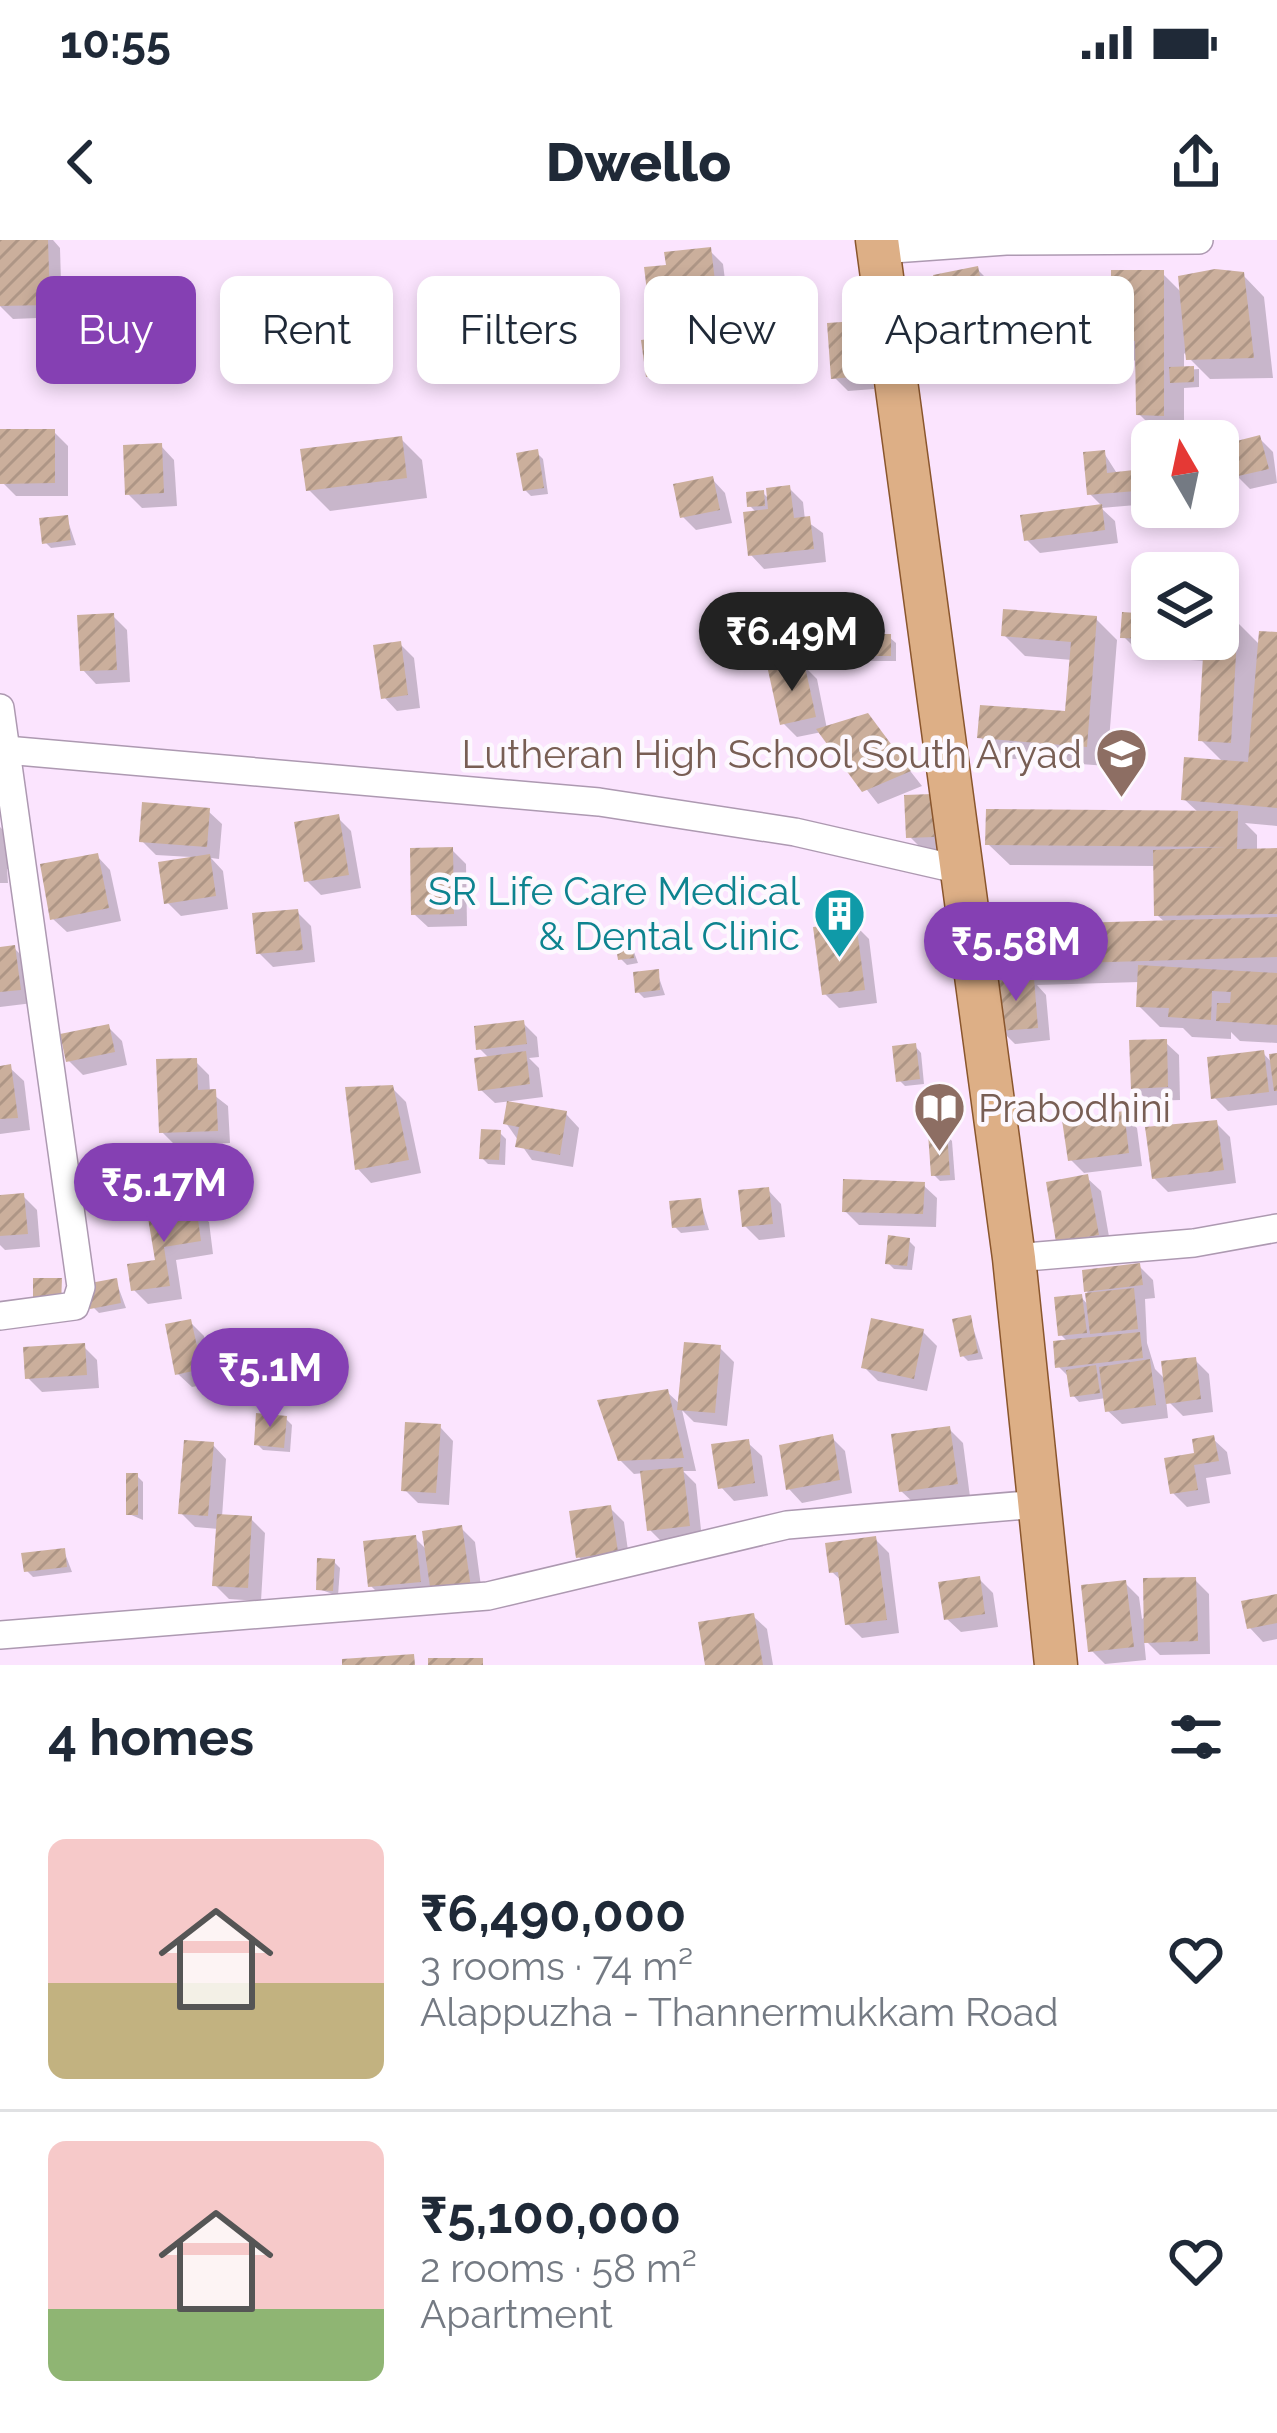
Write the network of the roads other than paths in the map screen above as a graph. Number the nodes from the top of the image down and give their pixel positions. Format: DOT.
graph roads {
  1 [pos="1199,240"];
  2 [pos="878,245"];
  3 [pos="0,708"];
  4 [pos="6,750"];
  5 [pos="961,870"];
  6 [pos="1277,1228"];
  7 [pos="1014,1258"];
  8 [pos="0,1316"];
  9 [pos="1038,1504"];
  10 [pos="0,1636"];
  11 [pos="1056,1665"];
  1 -- 2 [label="street"];
  2 -- 5 [label="main road"];
  3 -- 4 [label="street"];
  4 -- 5 [label="street"];
  4 -- 8 [label="street"];
  5 -- 7 [label="main road"];
  6 -- 7 [label="street"];
  7 -- 9 [label="main road"];
  9 -- 10 [label="street"];
  9 -- 11 [label="main road"];
}
